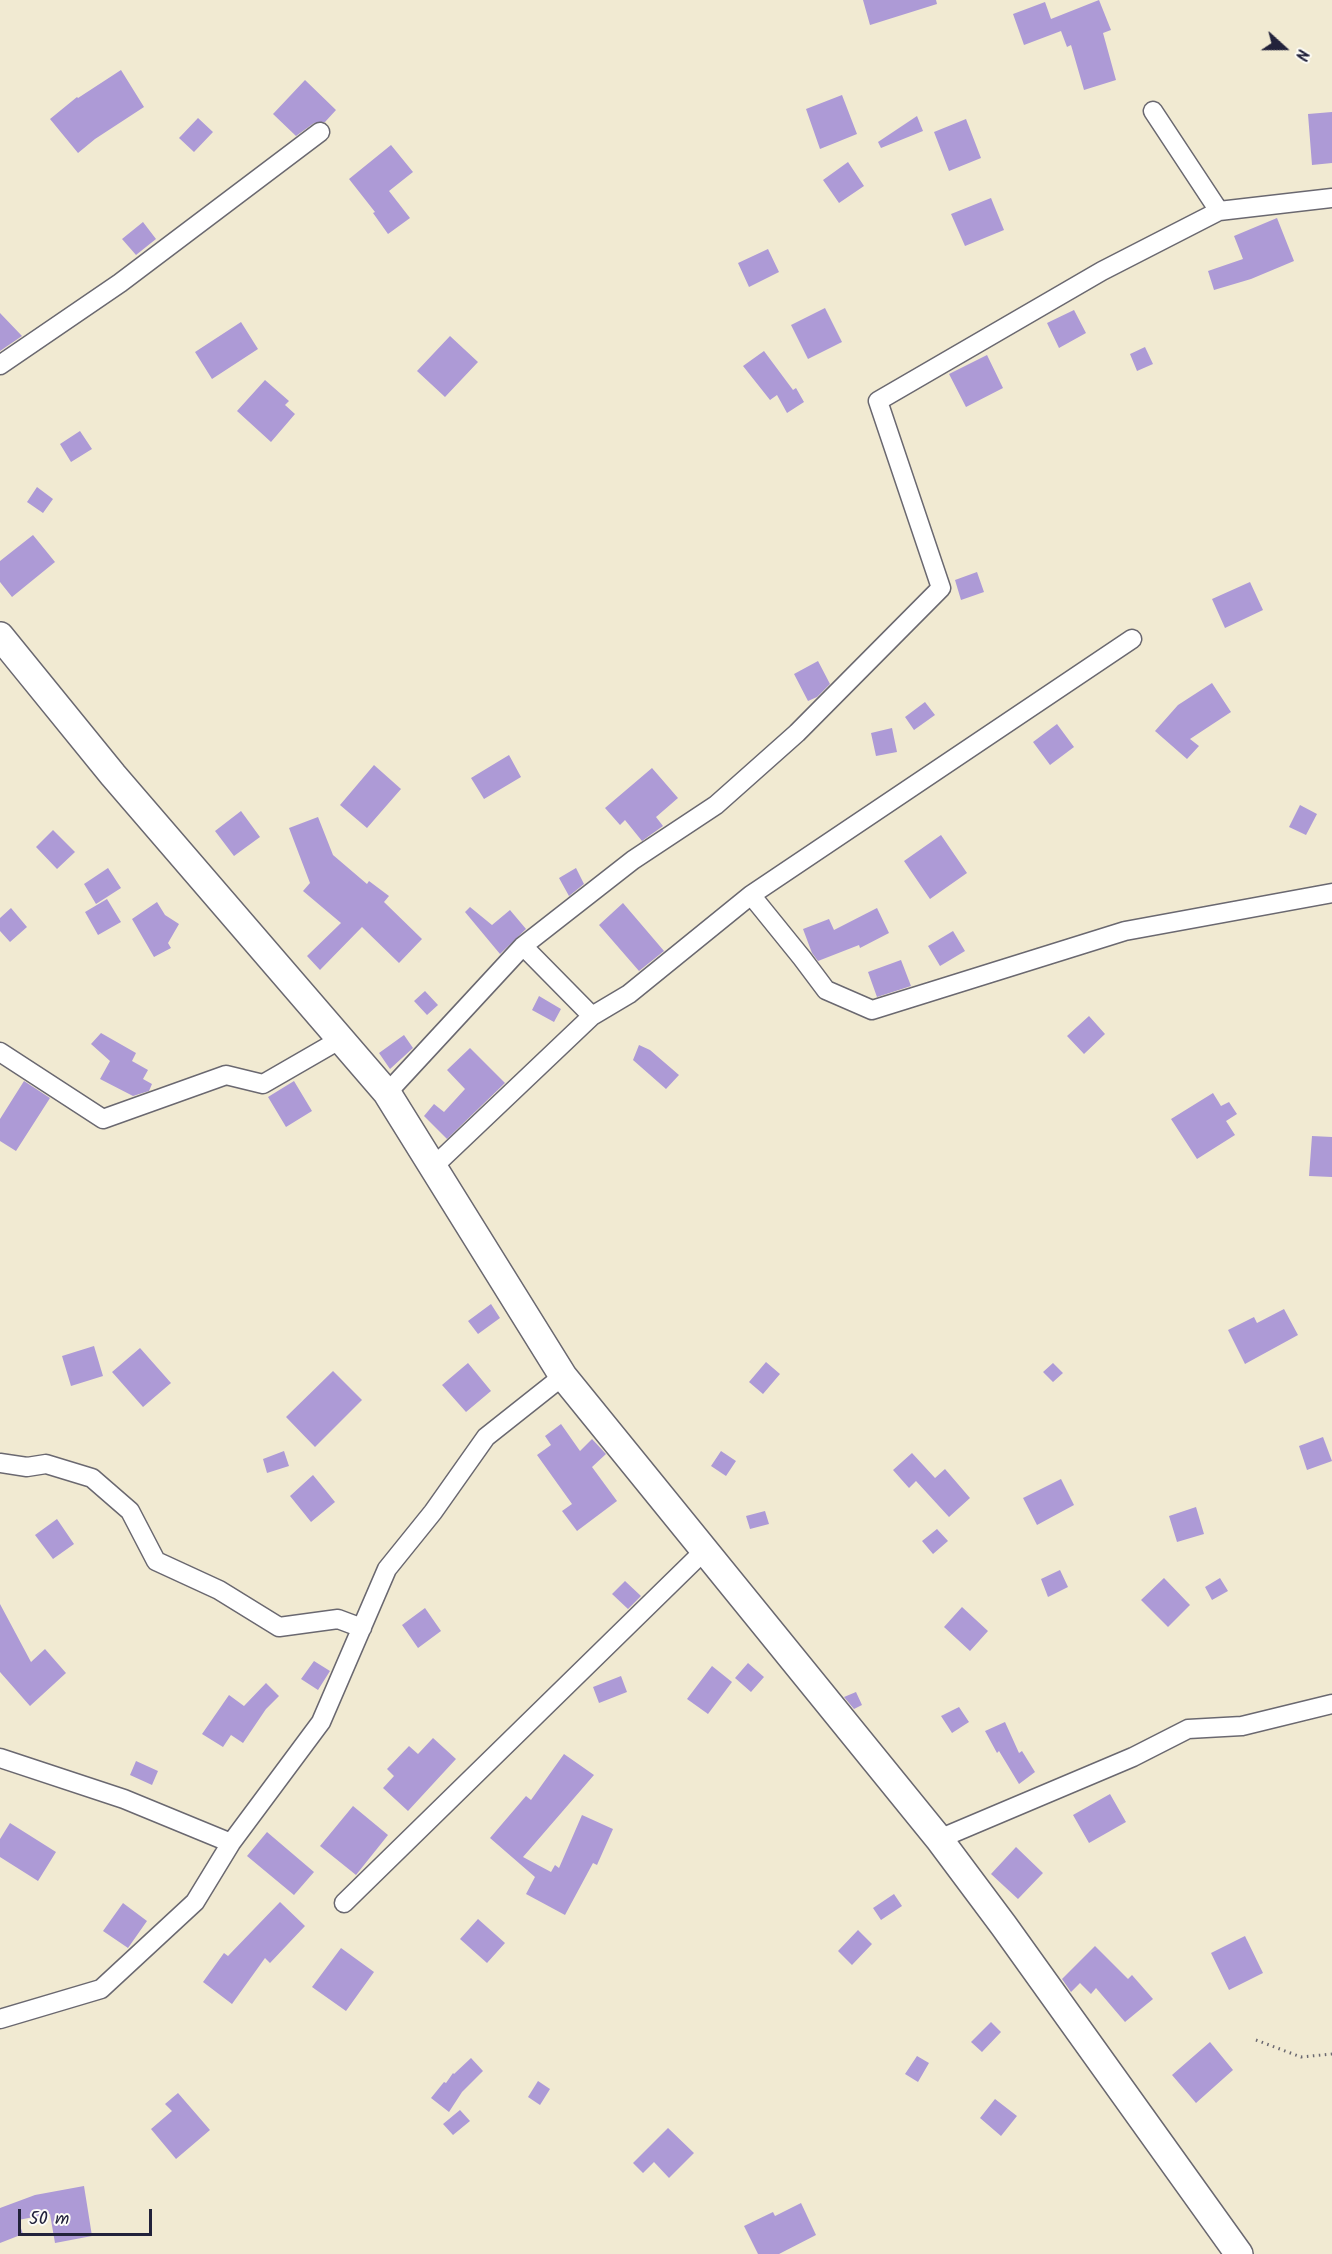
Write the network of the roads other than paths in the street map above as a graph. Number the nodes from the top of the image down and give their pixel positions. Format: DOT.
graph roads {
  1 [pos="1153,111"];
  2 [pos="320,132"];
  3 [pos="1332,198"];
  4 [pos="1219,211"];
  5 [pos="0,365"];
  6 [pos="0,636"];
  7 [pos="1132,639"];
  8 [pos="1332,893"];
  9 [pos="751,895"];
  10 [pos="523,946"];
  11 [pos="592,1016"];
  12 [pos="341,1040"];
  13 [pos="0,1052"];
  14 [pos="387,1093"];
  15 [pos="433,1167"];
  16 [pos="563,1376"];
  17 [pos="0,1463"];
  18 [pos="704,1551"];
  19 [pos="362,1628"];
  20 [pos="1332,1704"];
  21 [pos="0,1758"];
  22 [pos="939,1839"];
  23 [pos="231,1844"];
  24 [pos="344,1904"];
  25 [pos="0,2019"];
  26 [pos="1239,2254"];
  1 -- 4 [label="street"];
  2 -- 5 [label="street"];
  3 -- 4 [label="street"];
  4 -- 10 [label="street"];
  6 -- 12 [label="main road"];
  7 -- 9 [label="street"];
  8 -- 9 [label="street"];
  9 -- 11 [label="street"];
  10 -- 11 [label="street"];
  10 -- 14 [label="street"];
  11 -- 15 [label="street"];
  12 -- 13 [label="street"];
  12 -- 14 [label="main road"];
  14 -- 15 [label="main road"];
  15 -- 16 [label="main road"];
  16 -- 18 [label="main road"];
  16 -- 19 [label="street"];
  17 -- 19 [label="street"];
  18 -- 22 [label="main road"];
  18 -- 24 [label="street"];
  19 -- 23 [label="street"];
  20 -- 22 [label="street"];
  21 -- 23 [label="street"];
  22 -- 26 [label="main road"];
  23 -- 25 [label="street"];
}
